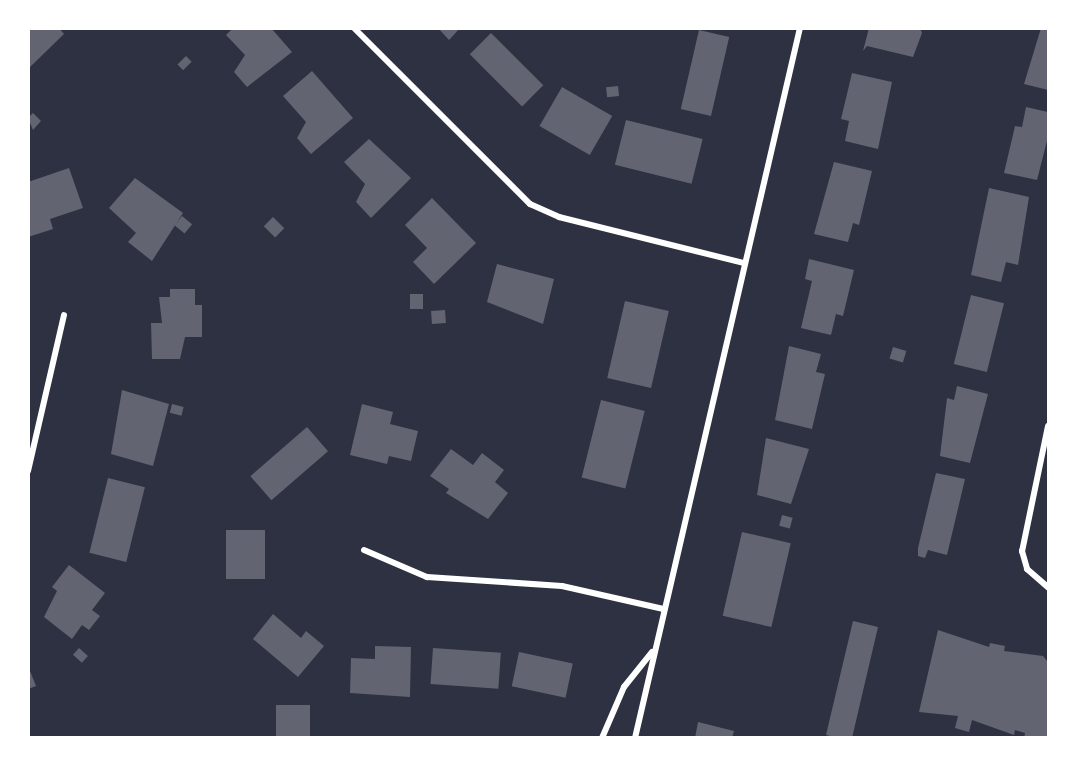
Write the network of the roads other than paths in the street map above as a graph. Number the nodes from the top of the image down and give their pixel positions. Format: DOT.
graph roads {
  1 [pos="354,28"];
  2 [pos="800,28"];
  3 [pos="744,263"];
  4 [pos="64,315"];
  5 [pos="1048,426"];
  6 [pos="28,471"];
  7 [pos="364,550"];
  8 [pos="1048,587"];
  9 [pos="663,609"];
  10 [pos="654,649"];
  11 [pos="602,738"];
  12 [pos="635,738"];
  1 -- 3 [label="street"];
  2 -- 3 [label="street"];
  3 -- 9 [label="street"];
  4 -- 6 [label="street"];
  5 -- 8 [label="street"];
  7 -- 9 [label="street"];
  9 -- 10 [label="street"];
  10 -- 11 [label="street"];
  10 -- 12 [label="street"];
}
